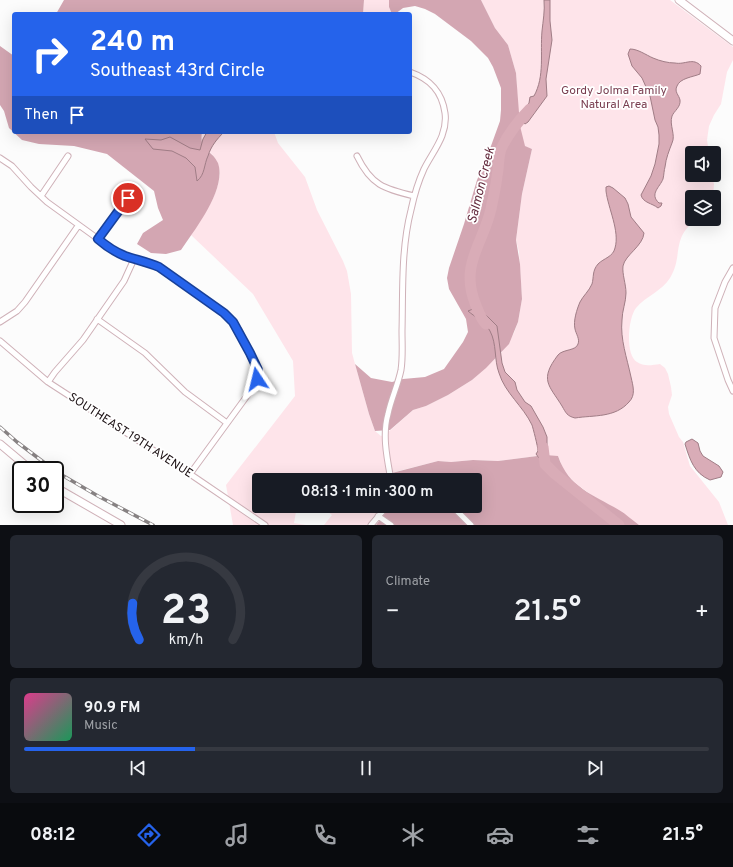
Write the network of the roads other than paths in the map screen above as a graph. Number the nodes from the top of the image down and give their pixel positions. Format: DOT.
graph roads {
  1 [pos="679,0"];
  2 [pos="733,41"];
  3 [pos="412,73"];
  4 [pos="68,156"];
  5 [pos="357,156"];
  6 [pos="0,158"];
  7 [pos="41,196"];
  8 [pos="414,196"];
  9 [pos="128,198"];
  10 [pos="78,226"];
  11 [pos="98,239"];
  12 [pos="134,259"];
  13 [pos="733,268"];
  14 [pos="97,319"];
  15 [pos="0,322"];
  16 [pos="0,341"];
  17 [pos="48,382"];
  18 [pos="733,391"];
  19 [pos="227,423"];
  20 [pos="0,444"];
  21 [pos="20,461"];
  22 [pos="390,473"];
  23 [pos="190,474"];
  24 [pos="64,492"];
  25 [pos="381,513"];
  26 [pos="459,513"];
  27 [pos="378,516"];
  28 [pos="121,525"];
  29 [pos="265,525"];
  30 [pos="371,525"];
  31 [pos="391,525"];
  32 [pos="471,525"];
  1 -- 2 [label="street"];
  3 -- 8 [label="street"];
  4 -- 7 [label="street"];
  5 -- 8 [label="street"];
  6 -- 7 [label="street"];
  7 -- 10 [label="street"];
  8 -- 22 [label="street"];
  9 -- 11 [label="street"];
  10 -- 11 [label="street"];
  10 -- 15 [label="street"];
  11 -- 12 [label="street"];
  12 -- 14 [label="street"];
  12 -- 19 [label="street"];
  13 -- 18 [label="street"];
  14 -- 17 [label="street"];
  14 -- 19 [label="street"];
  16 -- 17 [label="street, SOUTHEAST 19TH AVENUE"];
  17 -- 23 [label="street, SOUTHEAST 19TH AVENUE"];
  19 -- 23 [label="street"];
  20 -- 21 [label="street"];
  23 -- 29 [label="street, SOUTHEAST 19TH AVENUE"];
  24 -- 28 [label="street"];
  25 -- 27 [label="street"];
  26 -- 32 [label="street"];
  27 -- 30 [label="street"];
  27 -- 31 [label="street"];
}
